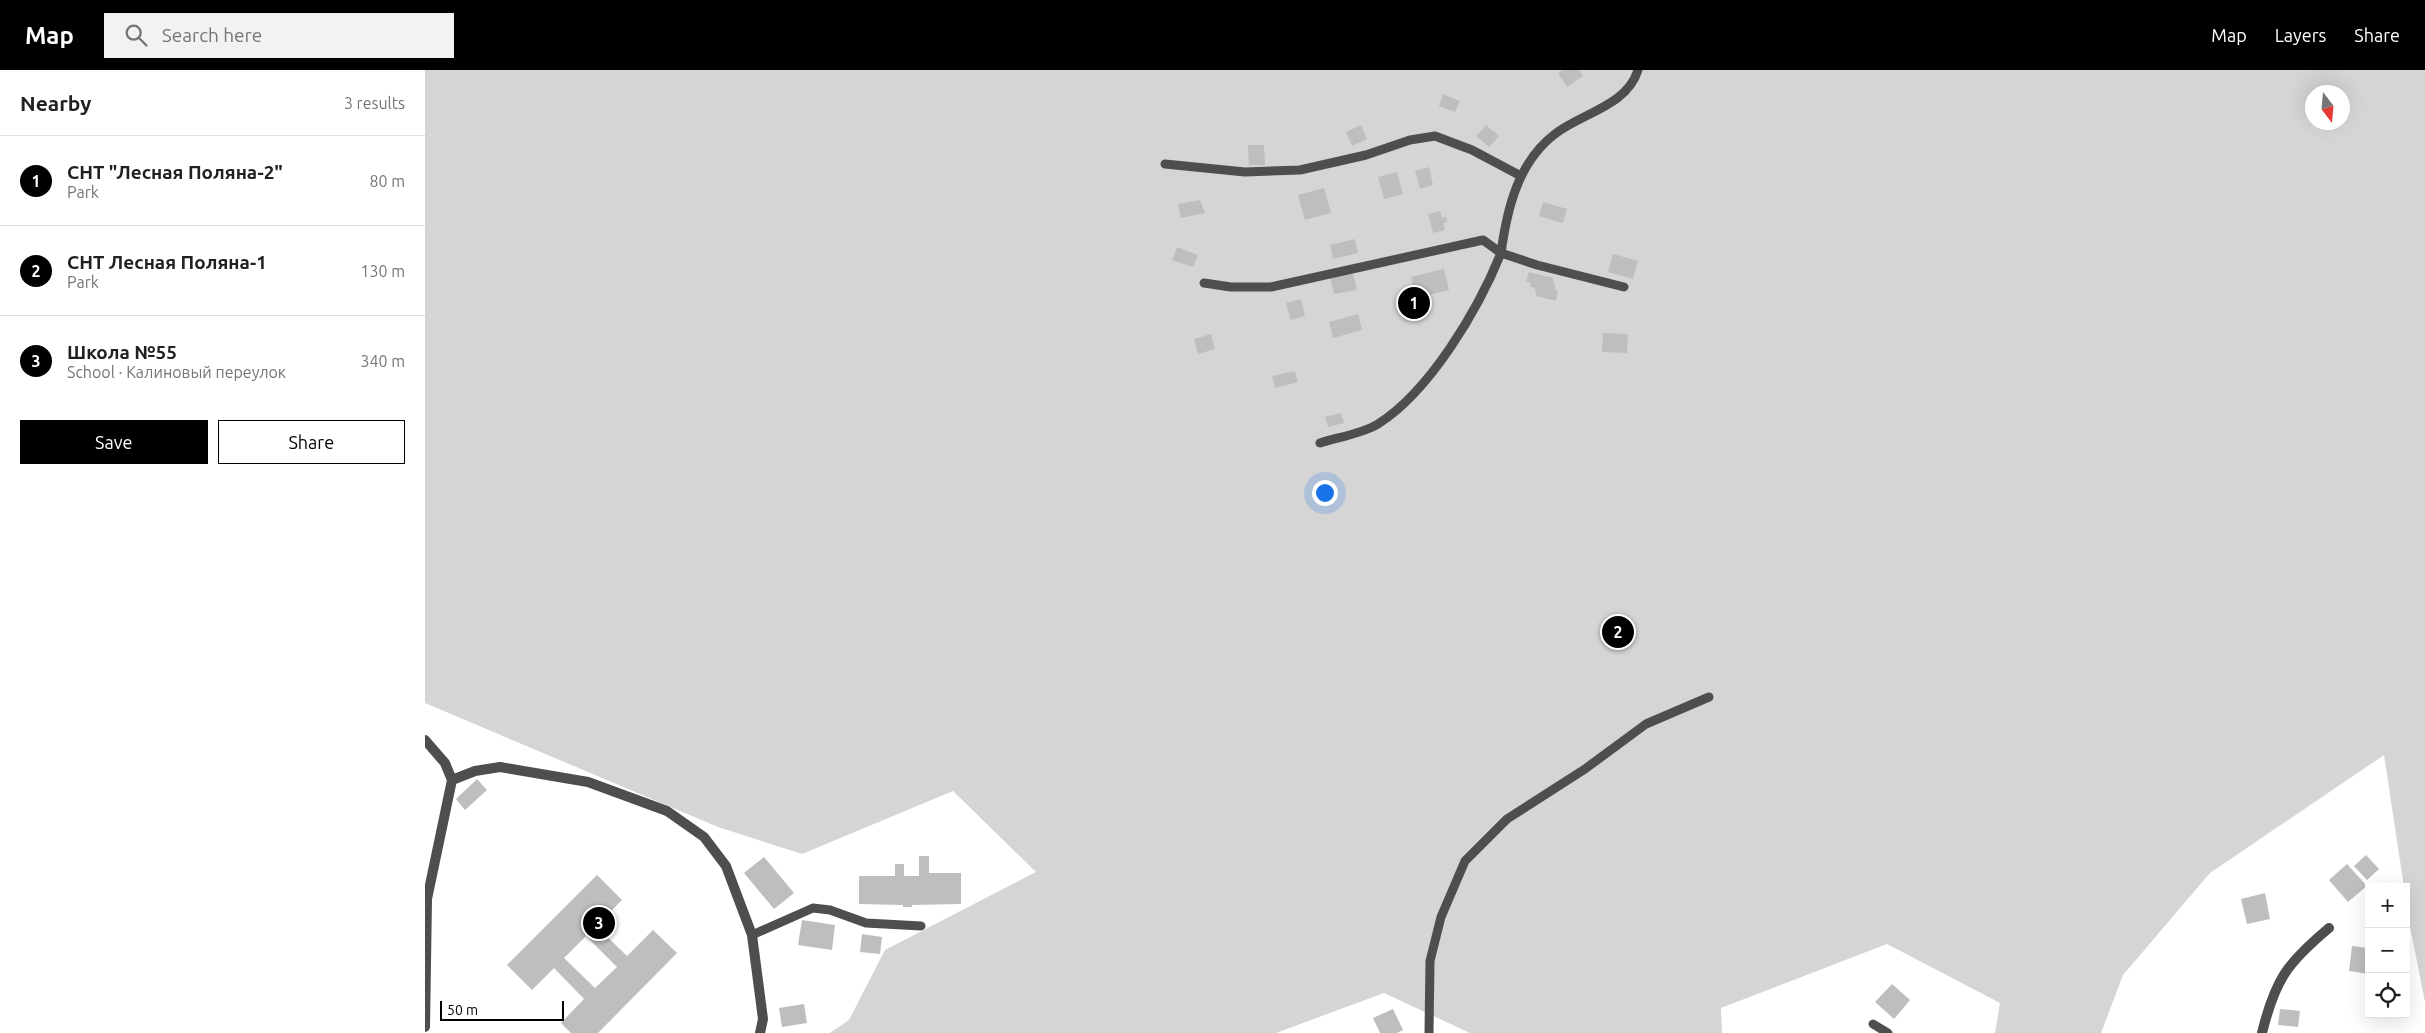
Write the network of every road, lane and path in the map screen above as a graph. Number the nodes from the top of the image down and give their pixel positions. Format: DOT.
graph roads {
  1 [pos="1638,70"];
  2 [pos="1165,164"];
  3 [pos="1521,176"];
  4 [pos="1501,253"];
  5 [pos="1204,283"];
  6 [pos="1624,287"];
  7 [pos="1320,443"];
  8 [pos="1709,696"];
  9 [pos="425,740"];
  10 [pos="452,780"];
  11 [pos="921,926"];
  12 [pos="2329,928"];
  13 [pos="752,935"];
  14 [pos="1873,1024"];
  15 [pos="425,1027"];
  16 [pos="760,1033"];
  17 [pos="1429,1033"];
  18 [pos="1888,1033"];
  19 [pos="2262,1033"];
  1 -- 3 [label="lane"];
  2 -- 3 [label="lane"];
  3 -- 4 [label="lane"];
  4 -- 5 [label="lane"];
  4 -- 6 [label="lane"];
  4 -- 7 [label="lane"];
  8 -- 17 [label="lane"];
  9 -- 10 [label="street"];
  10 -- 13 [label="street"];
  10 -- 15 [label="street"];
  11 -- 13 [label="lane"];
  12 -- 19 [label="street"];
  13 -- 16 [label="street"];
  14 -- 18 [label="lane"];
}
